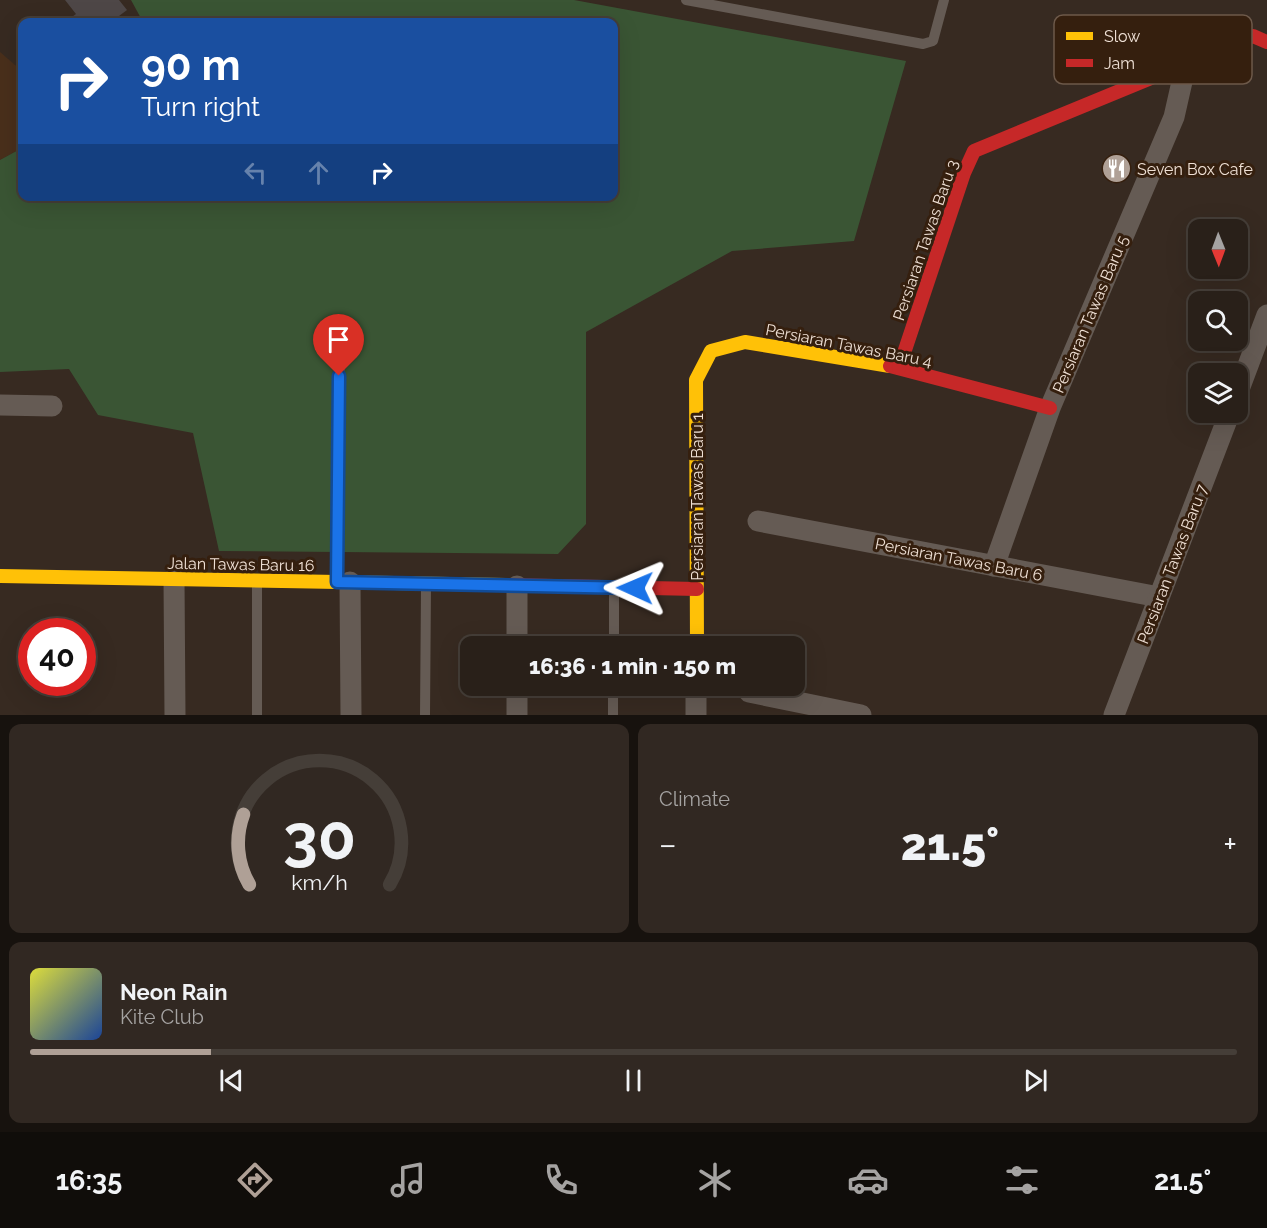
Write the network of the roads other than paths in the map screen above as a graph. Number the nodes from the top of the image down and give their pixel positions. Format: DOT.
graph roads {
  1 [pos="686,0"];
  2 [pos="944,0"];
  3 [pos="1252,36"];
  4 [pos="1267,42"];
  5 [pos="1134,84"];
  6 [pos="1181,84"];
  7 [pos="1267,315"];
  8 [pos="711,351"];
  9 [pos="340,353"];
  10 [pos="1259,360"];
  11 [pos="899,368"];
  12 [pos="1248,377"];
  13 [pos="0,405"];
  14 [pos="52,406"];
  15 [pos="1050,408"];
  16 [pos="1226,423"];
  17 [pos="758,521"];
  18 [pos="994,566"];
  19 [pos="0,576"];
  20 [pos="174,579"];
  21 [pos="257,581"];
  22 [pos="344,582"];
  23 [pos="426,584"];
  24 [pos="517,586"];
  25 [pos="614,587"];
  26 [pos="697,589"];
  27 [pos="1159,597"];
  28 [pos="517,636"];
  29 [pos="614,636"];
  30 [pos="696,636"];
  31 [pos="517,696"];
  32 [pos="614,696"];
  33 [pos="696,696"];
  34 [pos="768,696"];
  35 [pos="175,715"];
  36 [pos="257,715"];
  37 [pos="351,715"];
  38 [pos="425,715"];
  39 [pos="517,715"];
  40 [pos="613,715"];
  41 [pos="696,715"];
  42 [pos="861,715"];
  43 [pos="1114,715"];
  1 -- 2 [label="lane"];
  3 -- 4 [label="street, Persiaran Tawas Baru 3"];
  5 -- 11 [label="street, Persiaran Tawas Baru 3"];
  6 -- 15 [label="street, Persiaran Tawas Baru 5"];
  7 -- 10 [label="street"];
  8 -- 11 [label="street, Persiaran Tawas Baru 4"];
  8 -- 26 [label="street, Persiaran Tawas Baru 1"];
  9 -- 22 [label="lane"];
  10 -- 12 [label="street"];
  11 -- 15 [label="street, Persiaran Tawas Baru 4"];
  13 -- 14 [label="street"];
  15 -- 18 [label="street, Persiaran Tawas Baru 5"];
  16 -- 27 [label="street, Persiaran Tawas Baru 7"];
  17 -- 18 [label="street, Persiaran Tawas Baru 6"];
  18 -- 27 [label="street, Persiaran Tawas Baru 6"];
  19 -- 20 [label="street, Jalan Tawas Baru 16"];
  20 -- 21 [label="street, Jalan Tawas Baru 16"];
  20 -- 35 [label="street"];
  21 -- 22 [label="street, Jalan Tawas Baru 16"];
  21 -- 36 [label="lane"];
  22 -- 23 [label="street, Jalan Tawas Baru 16"];
  22 -- 37 [label="street"];
  23 -- 24 [label="street, Jalan Tawas Baru 16"];
  23 -- 38 [label="lane"];
  24 -- 25 [label="street, Jalan Tawas Baru 16"];
  24 -- 28 [label="street"];
  25 -- 26 [label="street, Jalan Tawas Baru 16"];
  25 -- 29 [label="lane"];
  26 -- 30 [label="street, Persiaran Tawas Baru 1"];
  27 -- 43 [label="street, Persiaran Tawas Baru 7"];
  31 -- 39 [label="street"];
  32 -- 40 [label="lane"];
  33 -- 41 [label="street"];
  34 -- 42 [label="street"];
}
